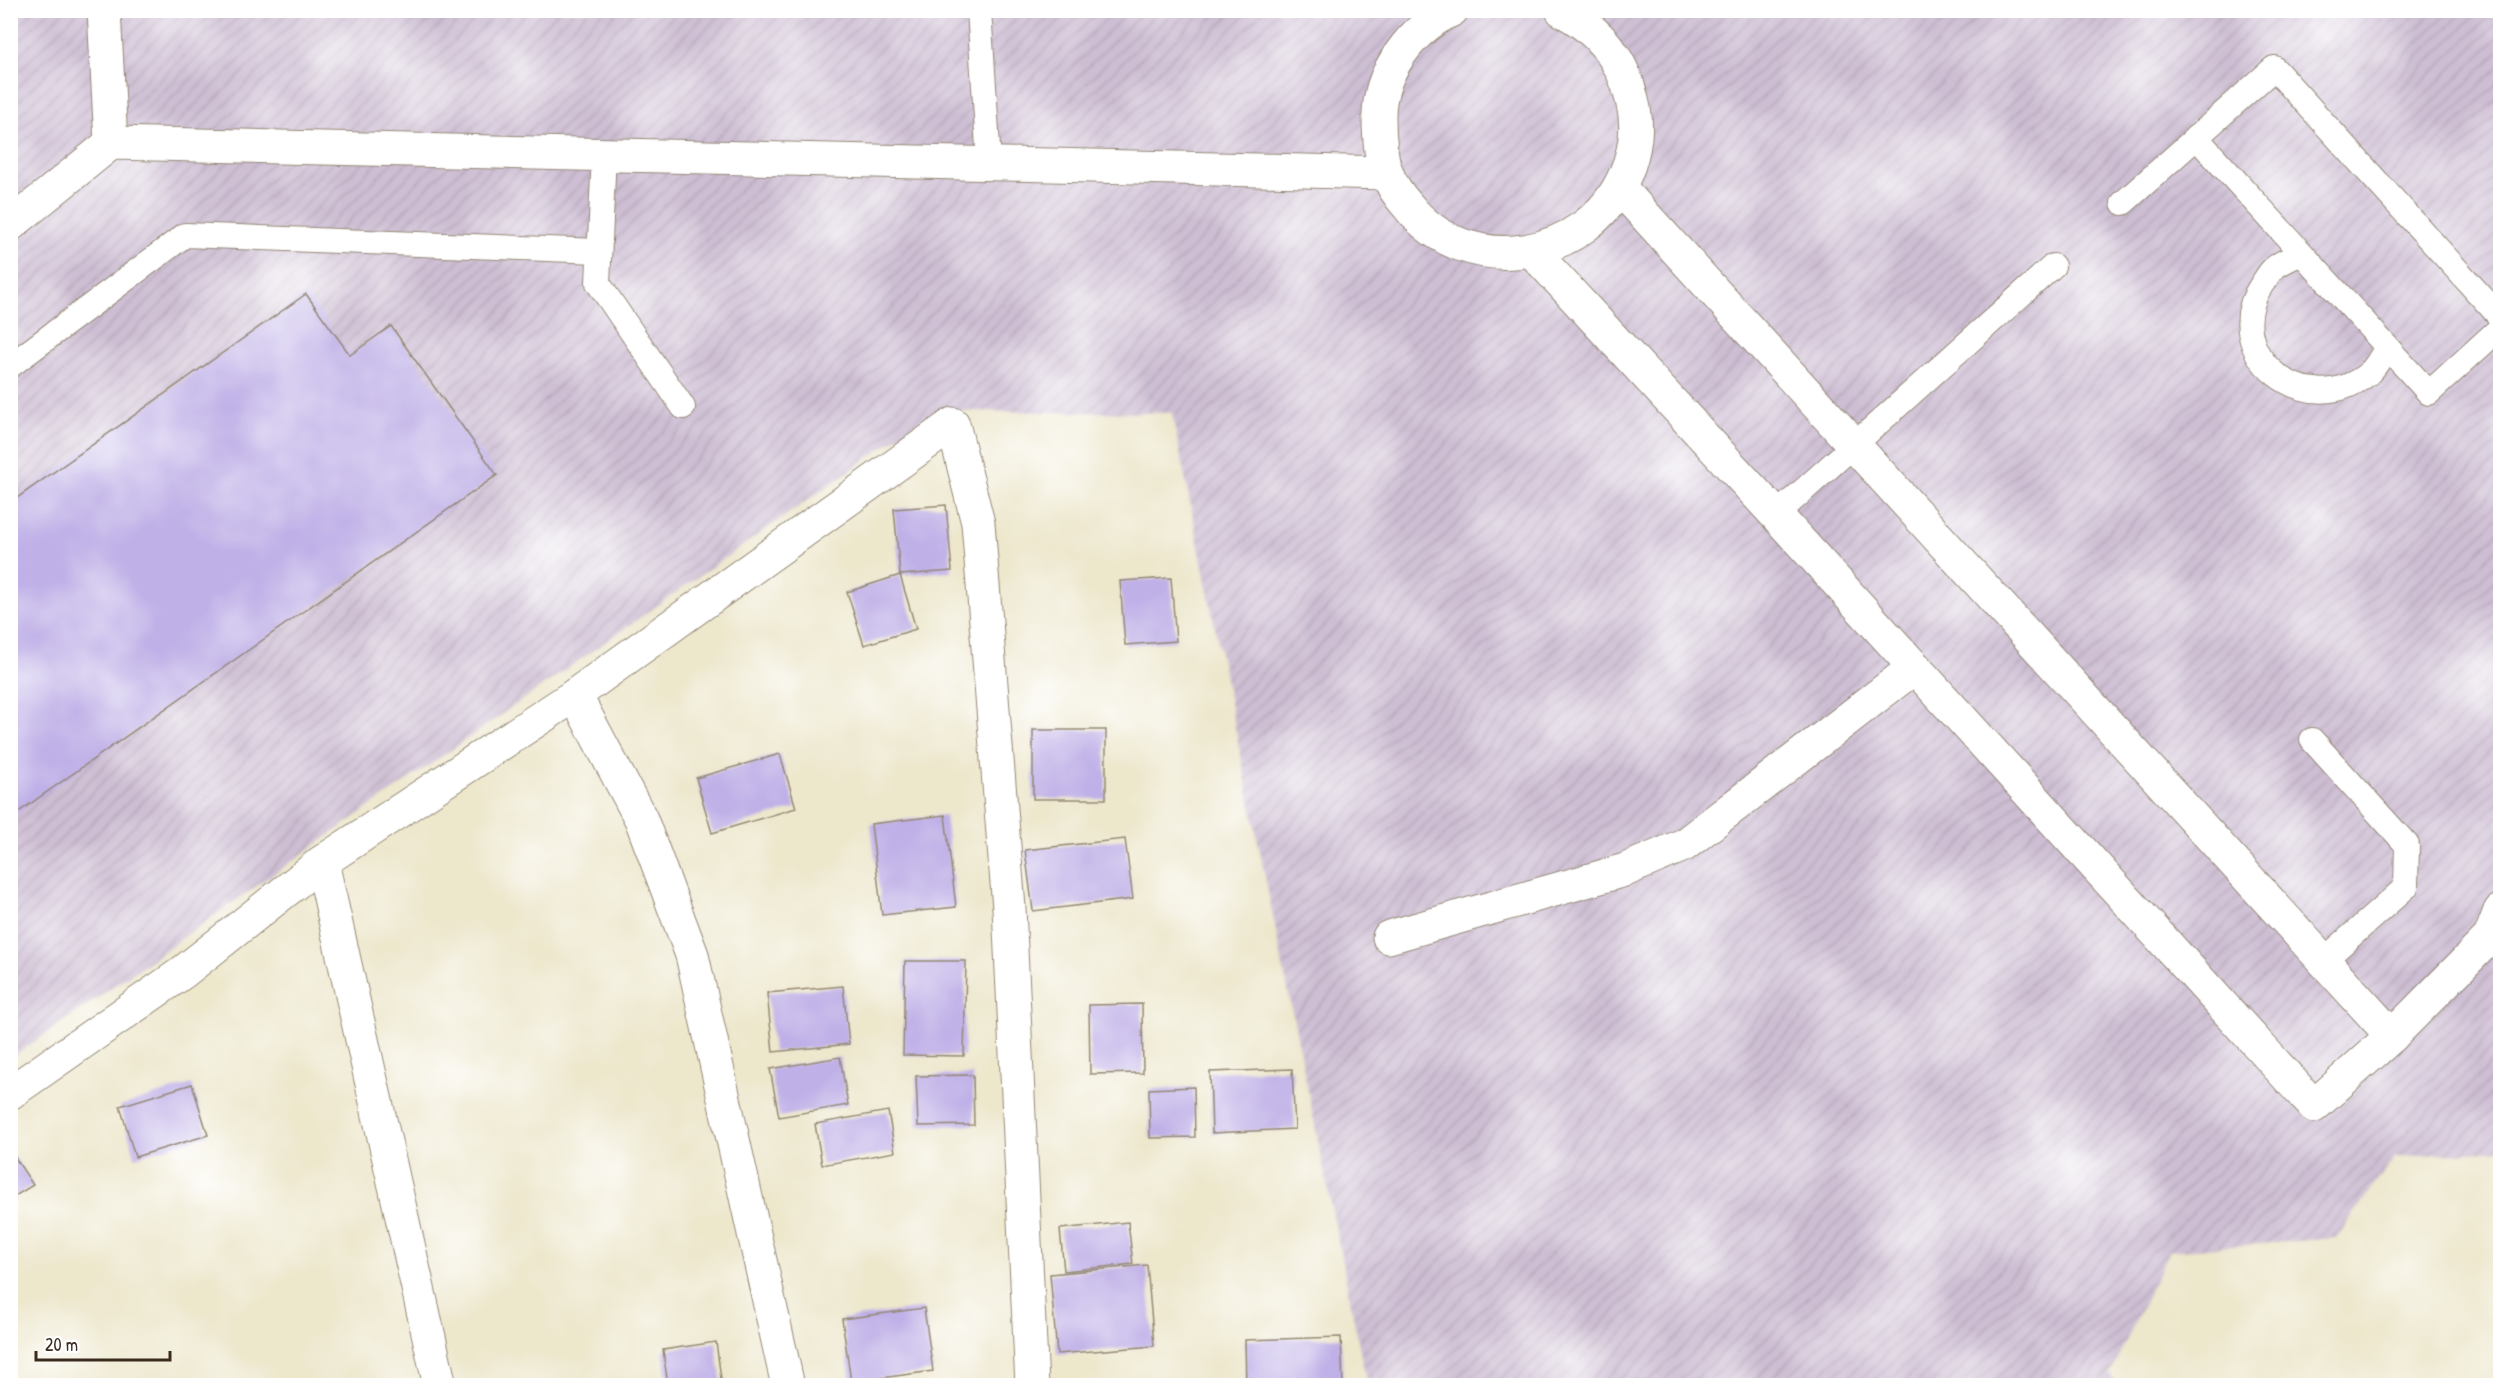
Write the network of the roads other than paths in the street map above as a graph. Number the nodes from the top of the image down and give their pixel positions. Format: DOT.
graph roads {
  1 [pos="104,10"];
  2 [pos="979,10"];
  3 [pos="1452,10"];
  4 [pos="1562,10"];
  5 [pos="2196,137"];
  6 [pos="111,143"];
  7 [pos="604,154"];
  8 [pos="989,163"];
  9 [pos="1387,173"];
  10 [pos="1620,188"];
  11 [pos="2123,202"];
  12 [pos="10,225"];
  13 [pos="600,251"];
  14 [pos="1532,251"];
  15 [pos="2301,253"];
  16 [pos="2053,266"];
  17 [pos="2500,317"];
  18 [pos="2500,328"];
  19 [pos="2387,347"];
  20 [pos="10,366"];
  21 [pos="683,407"];
  22 [pos="1854,445"];
  23 [pos="1776,515"];
  24 [pos="1915,667"];
  25 [pos="575,695"];
  26 [pos="2312,740"];
  27 [pos="322,862"];
  28 [pos="2500,910"];
  29 [pos="1389,937"];
  30 [pos="2323,961"];
  31 [pos="2392,1036"];
  32 [pos="10,1093"];
  33 [pos="440,1386"];
  34 [pos="788,1386"];
  35 [pos="1032,1386"];
  1 -- 6 [label="street"];
  2 -- 8 [label="lane"];
  3 -- 9 [label="street"];
  4 -- 10 [label="street"];
  5 -- 11 [label="lane"];
  5 -- 15 [label="lane"];
  5 -- 17 [label="lane"];
  6 -- 7 [label="street"];
  6 -- 12 [label="street"];
  7 -- 8 [label="street"];
  7 -- 13 [label="lane"];
  8 -- 9 [label="street"];
  9 -- 14 [label="street"];
  10 -- 14 [label="street"];
  10 -- 22 [label="street"];
  13 -- 20 [label="lane"];
  13 -- 21 [label="lane"];
  14 -- 23 [label="street"];
  15 -- 19 [label="lane"];
  15 -- 19 [label="lane"];
  16 -- 22 [label="lane"];
  18 -- 19 [label="lane"];
  22 -- 23 [label="lane"];
  22 -- 30 [label="street"];
  23 -- 24 [label="street"];
  24 -- 29 [label="street"];
  24 -- 31 [label="street"];
  25 -- 27 [label="street"];
  25 -- 34 [label="street"];
  25 -- 35 [label="street"];
  26 -- 30 [label="lane"];
  27 -- 32 [label="street"];
  27 -- 33 [label="street"];
  28 -- 31 [label="street"];
  30 -- 31 [label="street"];
}
